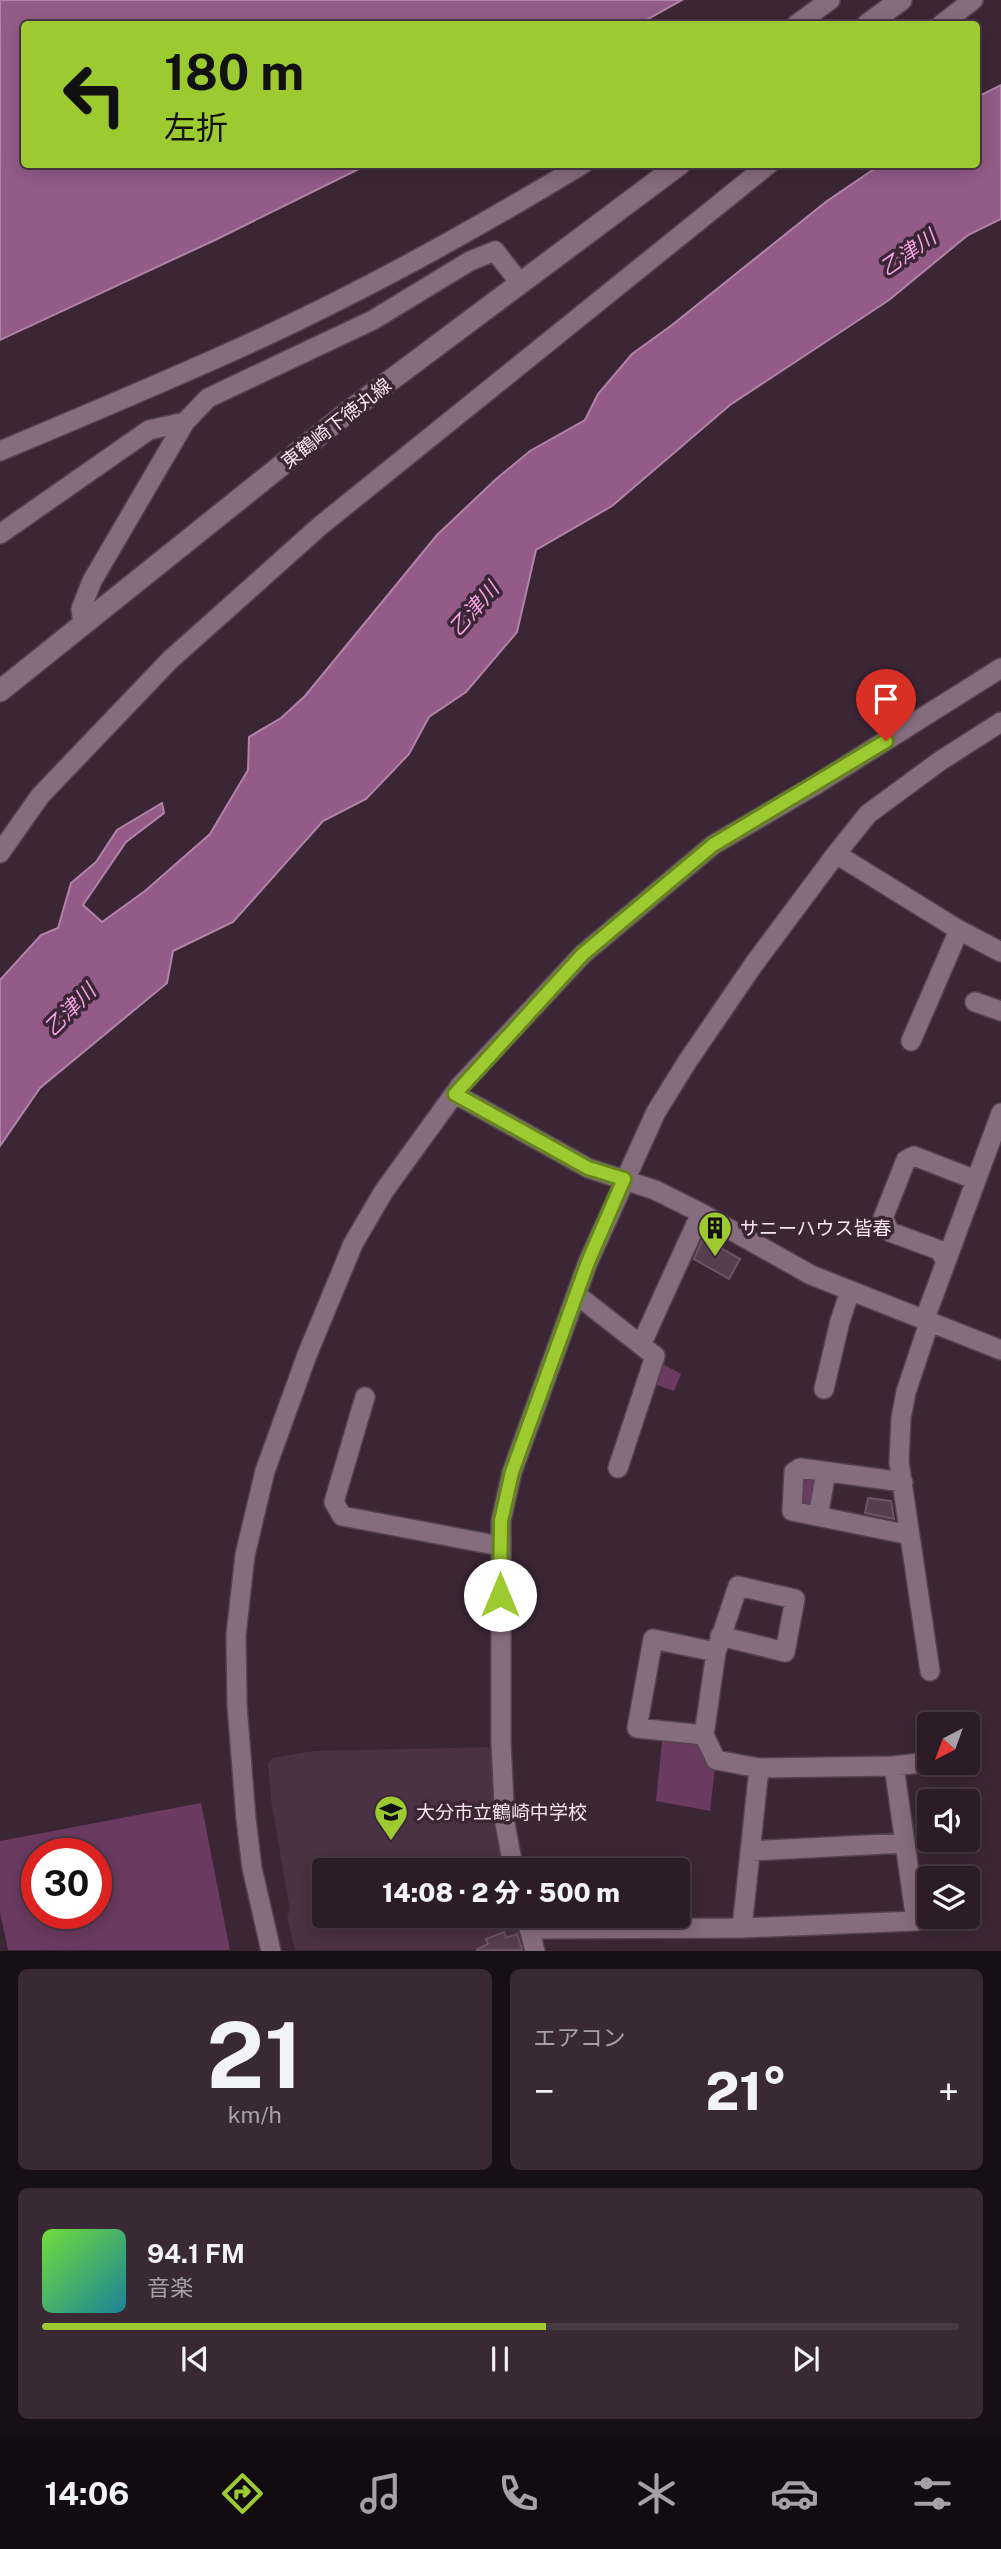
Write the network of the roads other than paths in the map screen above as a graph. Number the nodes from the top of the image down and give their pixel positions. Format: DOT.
graph roads {
  1 [pos="830,0"];
  2 [pos="901,0"];
  3 [pos="973,0"];
  4 [pos="801,21"];
  5 [pos="872,21"];
  6 [pos="946,21"];
  7 [pos="577,168"];
  8 [pos="675,168"];
  9 [pos="764,168"];
  10 [pos="520,283"];
  11 [pos="185,422"];
  12 [pos="0,451"];
  13 [pos="0,534"];
  14 [pos="83,623"];
  15 [pos="1001,668"];
  16 [pos="0,691"];
  17 [pos="1001,722"];
  18 [pos="0,853"];
  19 [pos="836,854"];
  20 [pos="960,930"];
  21 [pos="1001,952"];
  22 [pos="975,1002"];
  23 [pos="1001,1011"];
  24 [pos="911,1041"];
  25 [pos="455,1094"];
  26 [pos="1001,1113"];
  27 [pos="624,1179"];
  28 [pos="976,1180"];
  29 [pos="701,1213"];
  30 [pos="946,1261"];
  31 [pos="850,1291"];
  32 [pos="577,1295"];
  33 [pos="926,1322"];
  34 [pos="641,1345"];
  35 [pos="1001,1350"];
  36 [pos="824,1389"];
  37 [pos="365,1397"];
  38 [pos="618,1468"];
  39 [pos="827,1472"];
  40 [pos="903,1482"];
  41 [pos="818,1516"];
  42 [pos="911,1535"];
  43 [pos="500,1546"];
  44 [pos="930,1671"];
  45 [pos="704,1735"];
  46 [pos="917,1763"];
  47 [pos="894,1766"];
  48 [pos="759,1768"];
  49 [pos="905,1843"];
  50 [pos="750,1851"];
  51 [pos="512,1858"];
  52 [pos="690,1927"];
  53 [pos="528,1928"];
  54 [pos="743,1928"];
  55 [pos="271,1951"];
  56 [pos="535,1951"];
  1 -- 4 [label="street"];
  2 -- 5 [label="street"];
  3 -- 6 [label="street"];
  7 -- 12 [label="street"];
  8 -- 10 [label="street, 東鶴崎下徳丸線"];
  9 -- 18 [label="street"];
  10 -- 11 [label="street"];
  10 -- 14 [label="street, 東鶴崎下徳丸線"];
  11 -- 13 [label="street"];
  11 -- 14 [label="street"];
  14 -- 16 [label="street, 東鶴崎下徳丸線"];
  15 -- 25 [label="street"];
  17 -- 19 [label="street"];
  19 -- 20 [label="street"];
  19 -- 27 [label="street"];
  20 -- 21 [label="street"];
  20 -- 24 [label="street"];
  22 -- 23 [label="street"];
  25 -- 27 [label="street"];
  25 -- 55 [label="street"];
  26 -- 28 [label="street"];
  27 -- 29 [label="street"];
  27 -- 32 [label="street"];
  28 -- 30 [label="street"];
  28 -- 30 [label="street"];
  29 -- 31 [label="street"];
  29 -- 34 [label="street"];
  30 -- 33 [label="street"];
  31 -- 33 [label="street"];
  31 -- 36 [label="street"];
  32 -- 34 [label="street"];
  32 -- 43 [label="street"];
  33 -- 35 [label="street"];
  33 -- 40 [label="street"];
  34 -- 38 [label="street"];
  37 -- 43 [label="street"];
  39 -- 40 [label="street"];
  39 -- 41 [label="street"];
  39 -- 41 [label="street"];
  40 -- 42 [label="street"];
  41 -- 42 [label="street"];
  42 -- 44 [label="street"];
  43 -- 51 [label="street"];
  45 -- 45 [label="street"];
  45 -- 48 [label="street"];
  46 -- 47 [label="street"];
  47 -- 48 [label="street"];
  47 -- 49 [label="street"];
  48 -- 50 [label="street"];
  49 -- 50 [label="street"];
  49 -- 54 [label="street"];
  50 -- 54 [label="street"];
  52 -- 54 [label="street"];
  53 -- 56 [label="street"];
}
